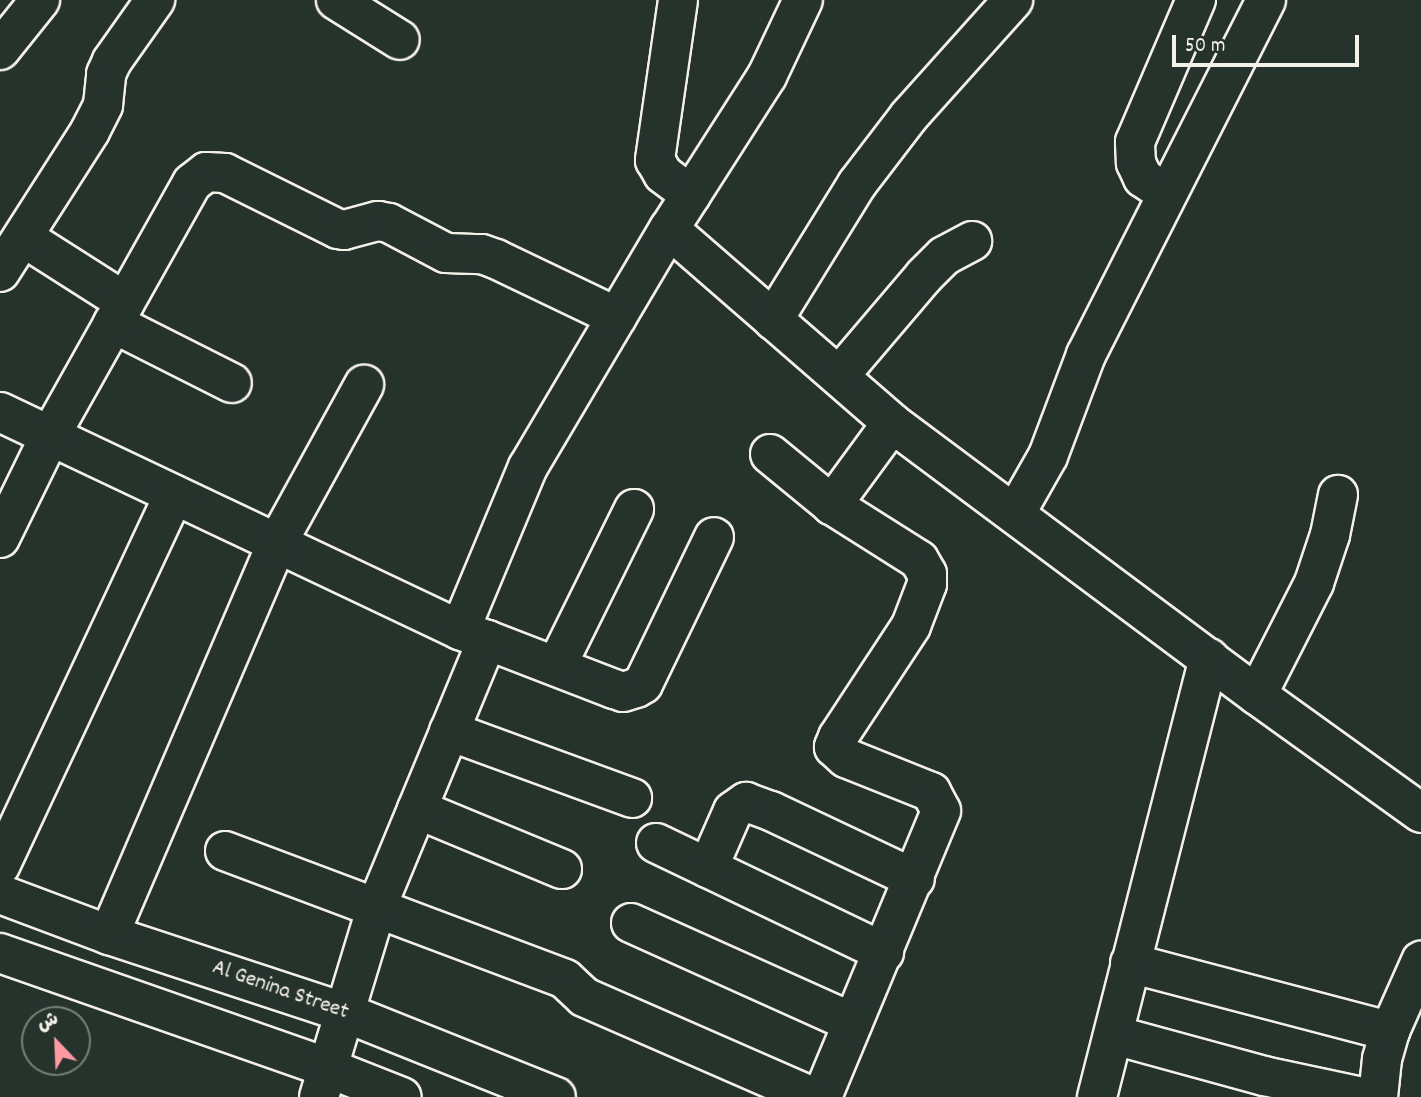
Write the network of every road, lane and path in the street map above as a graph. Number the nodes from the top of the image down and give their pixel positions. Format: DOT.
graph roads {
  1 [pos="40,0"];
  2 [pos="155,0"];
  3 [pos="335,0"];
  4 [pos="678,0"];
  5 [pos="803,0"];
  6 [pos="1013,0"];
  7 [pos="1196,0"];
  8 [pos="1266,0"];
  9 [pos="400,40"];
  10 [pos="0,50"];
  11 [pos="1167,194"];
  12 [pos="691,195"];
  13 [pos="669,229"];
  14 [pos="23,237"];
  15 [pos="972,241"];
  16 [pos="0,272"];
  17 [pos="119,312"];
  18 [pos="617,317"];
  19 [pos="774,320"];
  20 [pos="839,376"];
  21 [pos="232,383"];
  22 [pos="364,385"];
  23 [pos="0,412"];
  24 [pos="892,423"];
  25 [pos="50,436"];
  26 [pos="770,454"];
  27 [pos="174,495"];
  28 [pos="1338,495"];
  29 [pos="832,505"];
  30 [pos="634,509"];
  31 [pos="1016,514"];
  32 [pos="714,537"];
  33 [pos="0,538"];
  34 [pos="276,545"];
  35 [pos="473,635"];
  36 [pos="1209,658"];
  37 [pos="557,665"];
  38 [pos="1257,695"];
  39 [pos="449,731"];
  40 [pos="632,798"];
  41 [pos="417,809"];
  42 [pos="1421,813"];
  43 [pos="656,843"];
  44 [pos="225,851"];
  45 [pos="0,866"];
  46 [pos="708,868"];
  47 [pos="562,869"];
  48 [pos="915,879"];
  49 [pos="0,894"];
  50 [pos="377,906"];
  51 [pos="631,923"];
  52 [pos="109,935"];
  53 [pos="884,952"];
  54 [pos="0,953"];
  55 [pos="1421,961"];
  56 [pos="1130,963"];
  57 [pos="346,1013"];
  58 [pos="853,1023"];
  59 [pos="1390,1031"];
  60 [pos="1114,1035"];
  61 [pos="324,1082"];
  62 [pos="402,1097"];
  63 [pos="556,1097"];
  64 [pos="813,1097"];
  65 [pos="822,1097"];
  66 [pos="1097,1097"];
  67 [pos="1363,1097"];
  68 [pos="1378,1097"];
  1 -- 10 [label="street"];
  2 -- 14 [label="street"];
  3 -- 9 [label="street"];
  4 -- 12 [label="street"];
  5 -- 12 [label="street"];
  6 -- 19 [label="street"];
  7 -- 11 [label="street"];
  8 -- 11 [label="street"];
  11 -- 31 [label="street"];
  12 -- 13 [label="street"];
  13 -- 18 [label="street"];
  13 -- 19 [label="street"];
  14 -- 16 [label="street"];
  14 -- 17 [label="street"];
  15 -- 20 [label="street"];
  17 -- 18 [label="street"];
  17 -- 21 [label="street"];
  17 -- 25 [label="street"];
  18 -- 35 [label="street"];
  19 -- 20 [label="street"];
  20 -- 24 [label="street"];
  22 -- 34 [label="street"];
  23 -- 25 [label="street"];
  24 -- 29 [label="street"];
  24 -- 31 [label="street"];
  25 -- 27 [label="street"];
  25 -- 33 [label="street"];
  26 -- 29 [label="street"];
  27 -- 34 [label="street"];
  27 -- 45 [label="street"];
  28 -- 38 [label="street"];
  29 -- 48 [label="street"];
  30 -- 37 [label="street"];
  31 -- 36 [label="street"];
  32 -- 37 [label="street"];
  34 -- 35 [label="street"];
  34 -- 52 [label="street"];
  35 -- 37 [label="street"];
  35 -- 39 [label="street"];
  36 -- 38 [label="street"];
  36 -- 56 [label="street"];
  38 -- 42 [label="street"];
  39 -- 40 [label="street"];
  39 -- 41 [label="street"];
  41 -- 47 [label="street"];
  41 -- 50 [label="street"];
  43 -- 46 [label="street"];
  44 -- 50 [label="street"];
  46 -- 48 [label="street"];
  46 -- 53 [label="street"];
  48 -- 53 [label="street"];
  49 -- 52 [label="street, Al Genina Street"];
  50 -- 57 [label="street"];
  50 -- 64 [label="street"];
  51 -- 58 [label="street"];
  52 -- 57 [label="street, Al Genina Street"];
  53 -- 58 [label="street"];
  54 -- 61 [label="street"];
  55 -- 59 [label="street"];
  56 -- 59 [label="street"];
  56 -- 60 [label="street"];
  57 -- 61 [label="street"];
  57 -- 63 [label="street, Al Genina Street"];
  58 -- 65 [label="street"];
  59 -- 68 [label="street"];
  60 -- 66 [label="street"];
  60 -- 67 [label="street"];
  61 -- 62 [label="street"];
}
